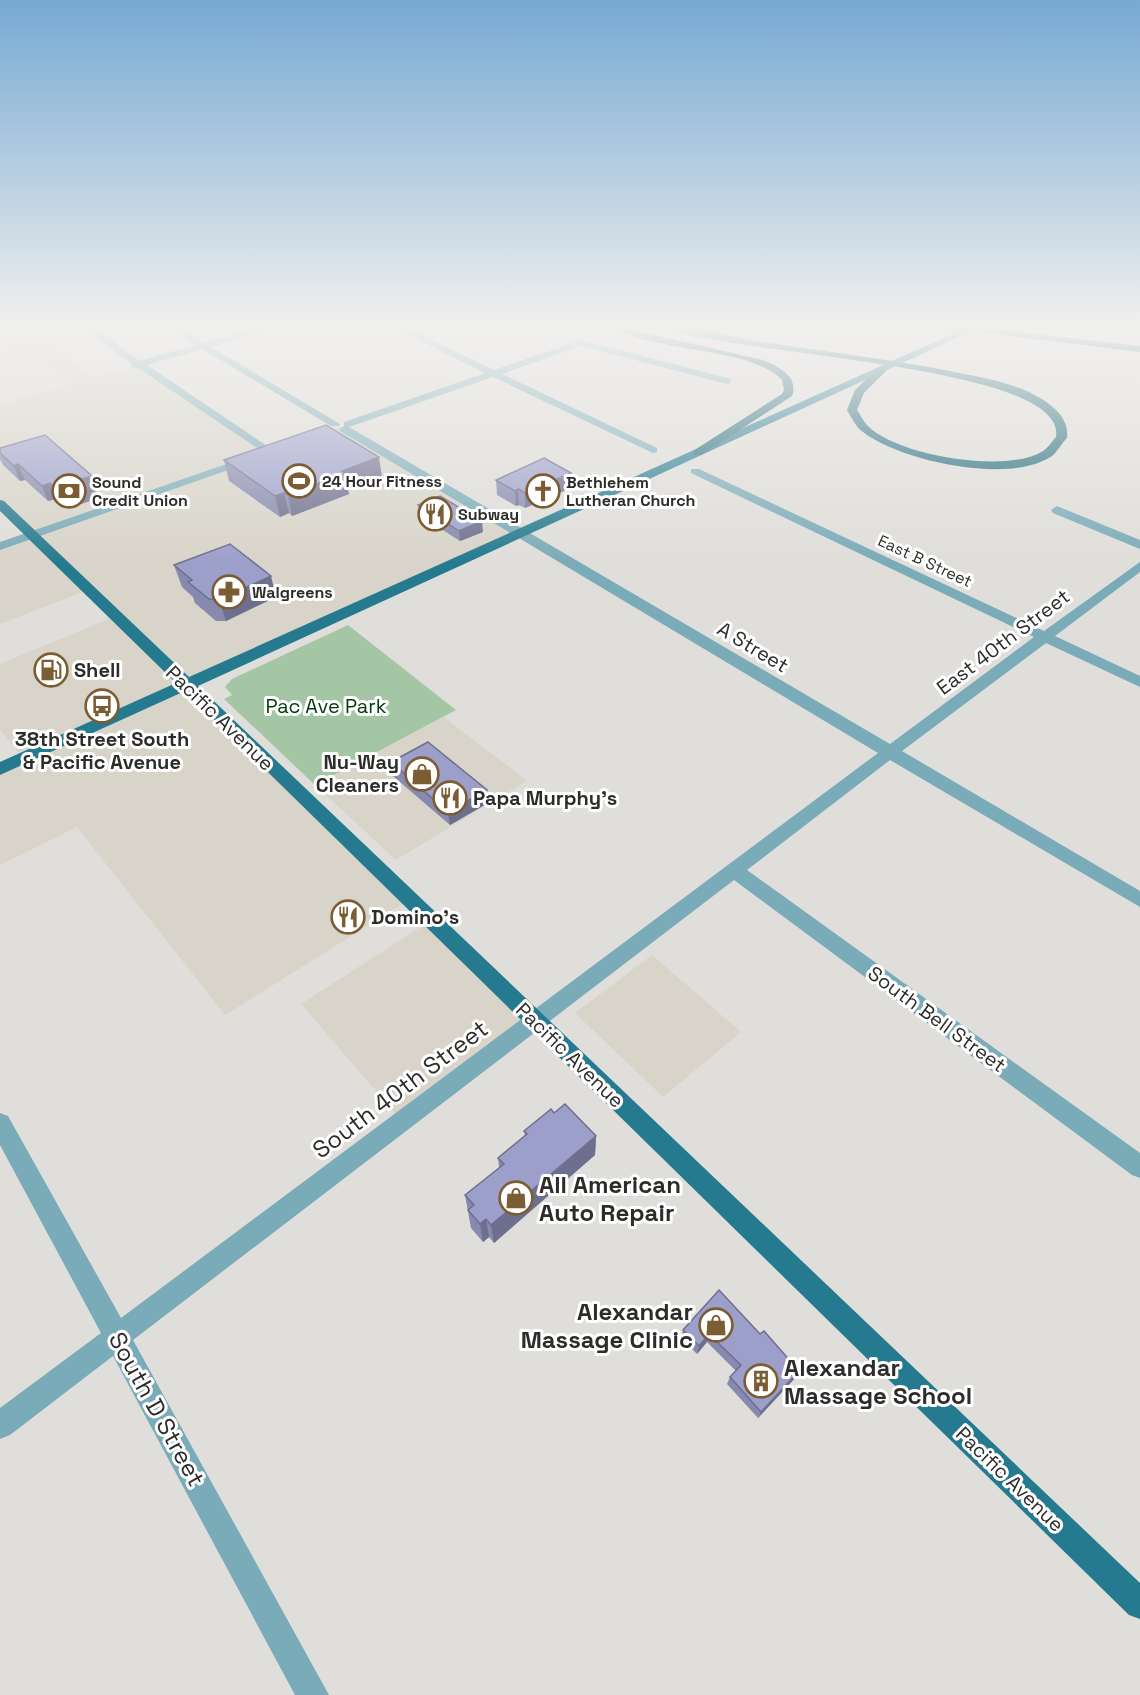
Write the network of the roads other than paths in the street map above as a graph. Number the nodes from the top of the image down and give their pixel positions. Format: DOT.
graph roads {
  1 [pos="202,404"];
  2 [pos="302,404"];
  3 [pos="405,404"];
  4 [pos="558,404"];
  5 [pos="774,404"];
  6 [pos="805,404"];
  7 [pos="854,404"];
  8 [pos="1040,404"];
  9 [pos="340,427"];
  10 [pos="320,434"];
  11 [pos="653,450"];
  12 [pos="697,453"];
  13 [pos="695,471"];
  14 [pos="0,504"];
  15 [pos="1057,510"];
  16 [pos="520,534"];
  17 [pos="32,535"];
  18 [pos="1140,545"];
  19 [pos="0,546"];
  20 [pos="1140,566"];
  21 [pos="1045,637"];
  22 [pos="1140,682"];
  23 [pos="185,684"];
  24 [pos="890,752"];
  25 [pos="0,769"];
  26 [pos="733,870"];
  27 [pos="1140,900"];
  28 [pos="534,1021"];
  29 [pos="0,1123"];
  30 [pos="1140,1167"];
  31 [pos="117,1336"];
  32 [pos="0,1425"];
  33 [pos="1140,1604"];
  34 [pos="314,1695"];
  1 -- 17 [label="street"];
  2 -- 9 [label="street, A Street"];
  3 -- 9 [label="street"];
  4 -- 11 [label="street"];
  5 -- 12 [label="highway"];
  6 -- 12 [label="main road"];
  7 -- 8 [label="highway"];
  9 -- 10 [label="street"];
  9 -- 16 [label="street, A Street"];
  12 -- 16 [label="main road"];
  13 -- 21 [label="street, East B Street"];
  14 -- 17 [label="main road, Pacific Avenue"];
  15 -- 18 [label="street"];
  16 -- 23 [label="main road"];
  16 -- 24 [label="street, A Street"];
  17 -- 19 [label="street"];
  17 -- 23 [label="main road, Pacific Avenue"];
  20 -- 21 [label="street, East 40th Street"];
  21 -- 22 [label="street, East B Street"];
  21 -- 24 [label="street, East 40th Street"];
  23 -- 25 [label="main road"];
  23 -- 28 [label="main road, Pacific Avenue"];
  24 -- 26 [label="street, South 40th Street"];
  24 -- 27 [label="street, A Street"];
  26 -- 28 [label="street, South 40th Street"];
  26 -- 30 [label="street, South Bell Street"];
  28 -- 31 [label="street, South 40th Street"];
  28 -- 33 [label="main road, Pacific Avenue"];
  29 -- 31 [label="street, South D Street"];
  31 -- 32 [label="street, South 40th Street"];
  31 -- 34 [label="street, South D Street"];
}
